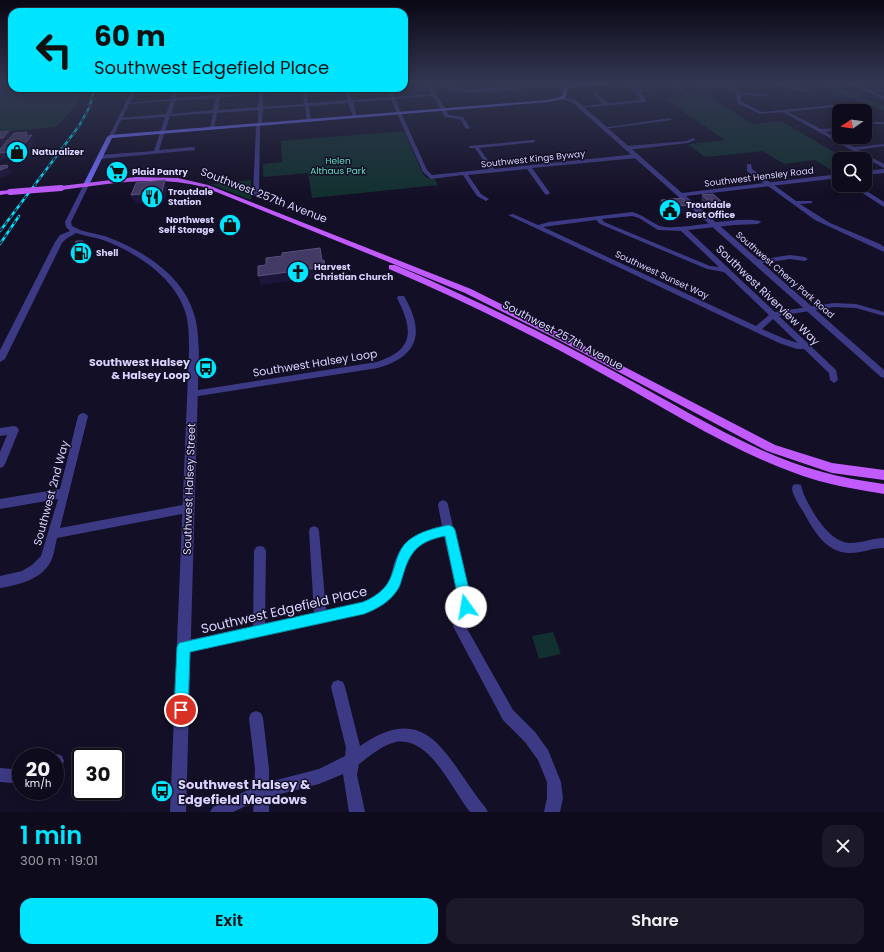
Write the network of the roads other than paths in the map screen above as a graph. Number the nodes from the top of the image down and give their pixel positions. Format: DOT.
graph roads {
  1 [pos="119,119"];
  2 [pos="166,120"];
  3 [pos="214,120"];
  4 [pos="260,120"];
  5 [pos="322,120"];
  6 [pos="403,120"];
  7 [pos="463,120"];
  8 [pos="595,120"];
  9 [pos="660,120"];
  10 [pos="800,120"];
  11 [pos="309,121"];
  12 [pos="884,123"];
  13 [pos="872,124"];
  14 [pos="259,125"];
  15 [pos="474,127"];
  16 [pos="212,128"];
  17 [pos="462,128"];
  18 [pos="468,128"];
  19 [pos="604,128"];
  20 [pos="832,130"];
  21 [pos="820,131"];
  22 [pos="162,132"];
  23 [pos="110,137"];
  24 [pos="693,139"];
  25 [pos="533,141"];
  26 [pos="884,146"];
  27 [pos="627,148"];
  28 [pos="193,149"];
  29 [pos="852,149"];
  30 [pos="156,152"];
  31 [pos="636,156"];
  32 [pos="100,157"];
  33 [pos="586,161"];
  34 [pos="749,165"];
  35 [pos="884,166"];
  36 [pos="528,167"];
  37 [pos="593,168"];
  38 [pos="493,171"];
  39 [pos="884,171"];
  40 [pos="872,172"];
  41 [pos="465,174"];
  42 [pos="832,177"];
  43 [pos="770,184"];
  44 [pos="86,185"];
  45 [pos="864,192"];
  46 [pos="0,193"];
  47 [pos="547,193"];
  48 [pos="256,195"];
  49 [pos="680,195"];
  50 [pos="486,199"];
  51 [pos="810,202"];
  52 [pos="796,203"];
  53 [pos="884,205"];
  54 [pos="511,215"];
  55 [pos="597,218"];
  56 [pos="758,222"];
  57 [pos="713,224"];
  58 [pos="538,227"];
  59 [pos="682,228"];
  60 [pos="76,230"];
  61 [pos="884,250"];
  62 [pos="805,259"];
  63 [pos="757,262"];
  64 [pos="726,270"];
  65 [pos="401,298"];
  66 [pos="810,309"];
  67 [pos="884,314"];
  68 [pos="774,315"];
  69 [pos="757,329"];
  70 [pos="806,346"];
  71 [pos="0,359"];
  72 [pos="884,374"];
  73 [pos="834,380"];
  74 [pos="192,394"];
  75 [pos="83,416"];
  76 [pos="0,432"];
  77 [pos="0,464"];
  78 [pos="884,475"];
  79 [pos="797,488"];
  80 [pos="884,488"];
  81 [pos="64,493"];
  82 [pos="0,504"];
  83 [pos="443,505"];
  84 [pos="188,509"];
  85 [pos="449,530"];
  86 [pos="314,532"];
  87 [pos="53,534"];
  88 [pos="884,543"];
  89 [pos="260,551"];
  90 [pos="0,582"];
  91 [pos="320,618"];
  92 [pos="259,631"];
  93 [pos="184,647"];
  94 [pos="338,687"];
  95 [pos="256,718"];
  96 [pos="351,762"];
  97 [pos="0,775"];
  98 [pos="12,776"];
  99 [pos="263,792"];
  100 [pos="178,812"];
  101 [pos="218,812"];
  102 [pos="261,812"];
  103 [pos="357,812"];
  104 [pos="480,812"];
  105 [pos="552,812"];
  1 -- 23 [label="street"];
  2 -- 22 [label="street"];
  3 -- 16 [label="street"];
  4 -- 14 [label="street"];
  5 -- 11 [label="main road"];
  6 -- 41 [label="street, Southwest Kings Byway"];
  7 -- 18 [label="street"];
  8 -- 19 [label="street, Southwest Cherry Park Road"];
  9 -- 19 [label="street"];
  10 -- 21 [label="street"];
  11 -- 14 [label="main road"];
  12 -- 13 [label="street"];
  14 -- 16 [label="main road"];
  14 -- 48 [label="street"];
  15 -- 18 [label="street"];
  16 -- 22 [label="main road"];
  17 -- 18 [label="street"];
  19 -- 27 [label="street, Southwest Cherry Park Road"];
  20 -- 21 [label="street"];
  21 -- 29 [label="street"];
  22 -- 23 [label="main road"];
  22 -- 30 [label="street"];
  23 -- 32 [label="main road"];
  24 -- 27 [label="street"];
  25 -- 38 [label="street"];
  26 -- 29 [label="street"];
  27 -- 31 [label="street, Southwest Cherry Park Road"];
  28 -- 30 [label="street"];
  29 -- 35 [label="street"];
  30 -- 32 [label="street"];
  31 -- 33 [label="street, Southwest Kings Byway"];
  31 -- 49 [label="street, Southwest Cherry Park Road"];
  32 -- 44 [label="main road"];
  33 -- 36 [label="street, Southwest Kings Byway"];
  33 -- 37 [label="street"];
  34 -- 43 [label="street"];
  36 -- 38 [label="street, Southwest Kings Byway"];
  36 -- 47 [label="street"];
  38 -- 41 [label="street, Southwest Kings Byway"];
  39 -- 40 [label="street"];
  41 -- 50 [label="street"];
  42 -- 43 [label="street, Southwest Hensley Road"];
  43 -- 49 [label="street, Southwest Hensley Road"];
  43 -- 52 [label="street"];
  44 -- 46 [label="main road, bridge"];
  44 -- 60 [label="street"];
  44 -- 78 [label="main road, Southwest 257th Avenue"];
  44 -- 80 [label="main road, Southwest 257th Avenue"];
  45 -- 53 [label="street"];
  49 -- 57 [label="street, Southwest Cherry Park Road"];
  51 -- 52 [label="street"];
  52 -- 61 [label="street"];
  54 -- 58 [label="street, Southwest Sunset Way"];
  55 -- 58 [label="street"];
  55 -- 59 [label="street"];
  55 -- 64 [label="street"];
  56 -- 57 [label="street"];
  57 -- 59 [label="street"];
  57 -- 63 [label="street, Southwest Cherry Park Road"];
  58 -- 69 [label="street, Southwest Sunset Way"];
  59 -- 64 [label="street, Southwest Riverview Way"];
  60 -- 71 [label="street"];
  60 -- 74 [label="street, Southwest Halsey Street"];
  62 -- 63 [label="street"];
  63 -- 66 [label="street, Southwest Cherry Park Road"];
  64 -- 68 [label="street, Southwest Riverview Way"];
  65 -- 74 [label="street, Southwest Halsey Loop"];
  66 -- 67 [label="street"];
  66 -- 68 [label="street"];
  66 -- 72 [label="street, Southwest Cherry Park Road"];
  68 -- 69 [label="street"];
  68 -- 70 [label="street, Southwest Riverview Way"];
  69 -- 70 [label="street, Southwest Sunset Way"];
  70 -- 73 [label="street, Southwest Riverview Way"];
  74 -- 84 [label="street, Southwest Halsey Street"];
  75 -- 81 [label="street, Southwest 2nd Way"];
  76 -- 77 [label="street"];
  79 -- 88 [label="street"];
  81 -- 82 [label="street"];
  81 -- 87 [label="street, Southwest 2nd Way"];
  83 -- 85 [label="street"];
  84 -- 87 [label="street"];
  84 -- 93 [label="street, Southwest Halsey Street"];
  85 -- 91 [label="street, Southwest Edgefield Place"];
  85 -- 105 [label="street"];
  86 -- 91 [label="street"];
  87 -- 90 [label="street, Southwest 2nd Way"];
  89 -- 92 [label="street"];
  91 -- 92 [label="street, Southwest Edgefield Place"];
  92 -- 93 [label="street, Southwest Edgefield Place"];
  93 -- 100 [label="street, Southwest Halsey Street"];
  94 -- 96 [label="street"];
  95 -- 99 [label="street"];
  96 -- 99 [label="street"];
  96 -- 103 [label="street"];
  96 -- 104 [label="street"];
  97 -- 98 [label="street"];
  99 -- 101 [label="street"];
  99 -- 102 [label="street"];
}
